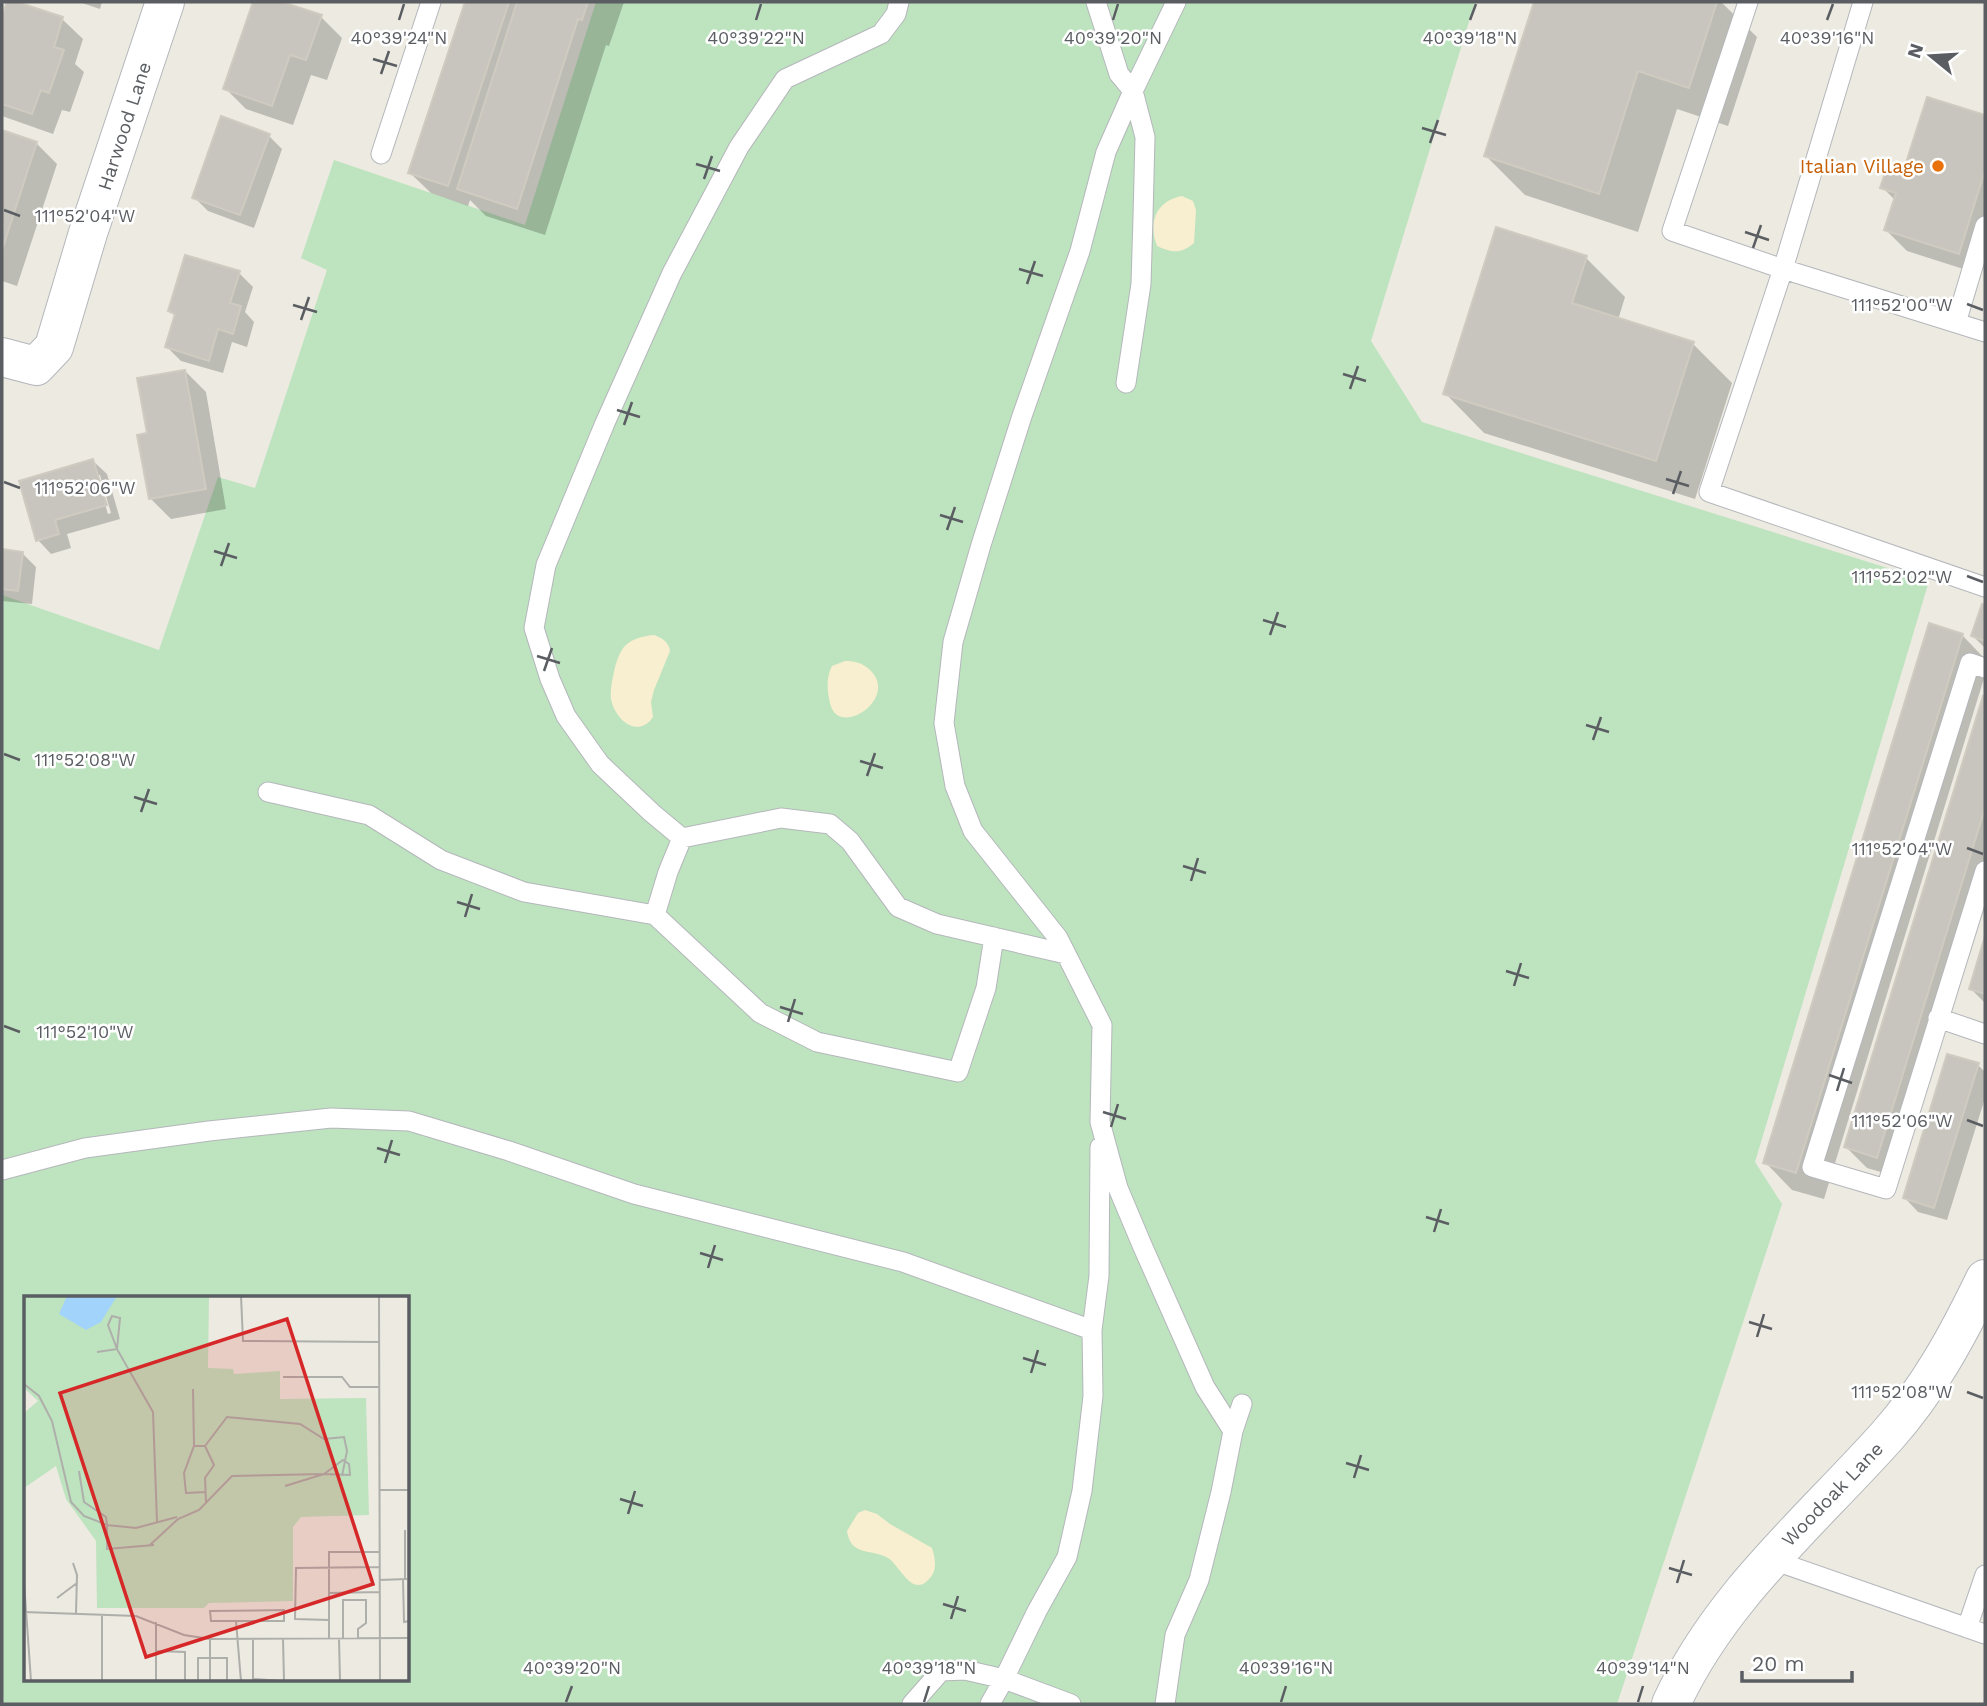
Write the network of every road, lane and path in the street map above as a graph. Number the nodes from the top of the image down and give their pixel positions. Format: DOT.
graph roads {
  1 [pos="165,2"];
  2 [pos="431,2"];
  3 [pos="899,2"];
  4 [pos="1096,2"];
  5 [pos="1176,2"];
  6 [pos="1748,2"];
  7 [pos="1863,2"];
  8 [pos="1133,91"];
  9 [pos="381,154"];
  10 [pos="1985,226"];
  11 [pos="1783,269"];
  12 [pos="1956,323"];
  13 [pos="1985,332"];
  14 [pos="19,361"];
  15 [pos="1126,383"];
  16 [pos="1985,587"];
  17 [pos="1985,668"];
  18 [pos="268,792"];
  19 [pos="682,838"];
  20 [pos="1985,871"];
  21 [pos="655,915"];
  22 [pos="994,937"];
  23 [pos="1066,954"];
  24 [pos="1938,1018"];
  25 [pos="1985,1034"];
  26 [pos="1100,1122"];
  27 [pos="2,1170"];
  28 [pos="1985,1279"];
  29 [pos="1092,1331"];
  30 [pos="1242,1404"];
  31 [pos="1233,1432"];
  32 [pos="1770,1559"];
  33 [pos="1985,1575"];
  34 [pos="1976,1631"];
  35 [pos="1004,1679"];
  36 [pos="912,1704"];
  37 [pos="990,1704"];
  38 [pos="1071,1704"];
  39 [pos="1165,1704"];
  40 [pos="1671,1704"];
  1 -- 14 [label="street, Harwood Lane"];
  2 -- 9 [label="lane"];
  3 -- 19 [label="lane"];
  4 -- 8 [label="lane"];
  5 -- 8 [label="lane"];
  6 -- 11 [label="lane"];
  7 -- 11 [label="lane"];
  8 -- 15 [label="lane"];
  8 -- 23 [label="lane"];
  10 -- 12 [label="lane"];
  11 -- 12 [label="lane"];
  11 -- 16 [label="lane"];
  12 -- 13 [label="lane"];
  17 -- 24 [label="lane"];
  18 -- 21 [label="lane"];
  19 -- 21 [label="lane"];
  19 -- 22 [label="lane"];
  20 -- 24 [label="lane"];
  21 -- 22 [label="lane"];
  22 -- 23 [label="lane"];
  23 -- 26 [label="lane"];
  24 -- 25 [label="lane"];
  26 -- 29 [label="lane"];
  26 -- 31 [label="lane"];
  27 -- 29 [label="lane"];
  28 -- 32 [label="street, Woodoak Lane"];
  29 -- 35 [label="lane"];
  30 -- 31 [label="lane"];
  31 -- 39 [label="lane"];
  32 -- 34 [label="lane"];
  32 -- 40 [label="street, Woodoak Lane"];
  33 -- 34 [label="lane"];
  35 -- 36 [label="lane"];
  35 -- 37 [label="lane"];
  35 -- 38 [label="lane"];
}
